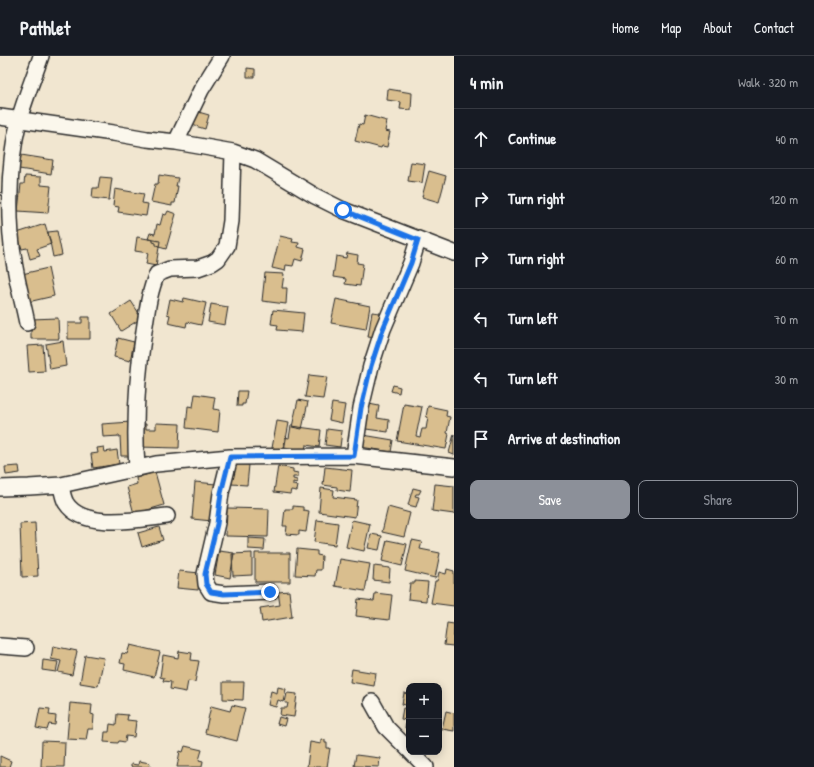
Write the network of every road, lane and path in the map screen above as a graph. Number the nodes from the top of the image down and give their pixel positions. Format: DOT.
graph roads {
  1 [pos="41,56"];
  2 [pos="222,56"];
  3 [pos="0,117"];
  4 [pos="19,120"];
  5 [pos="176,142"];
  6 [pos="233,152"];
  7 [pos="418,240"];
  8 [pos="454,253"];
  9 [pos="27,323"];
  10 [pos="354,456"];
  11 [pos="230,457"];
  12 [pos="454,467"];
  13 [pos="137,469"];
  14 [pos="61,485"];
  15 [pos="0,488"];
  16 [pos="167,516"];
  17 [pos="270,592"];
  18 [pos="0,646"];
  19 [pos="26,648"];
  20 [pos="372,702"];
  21 [pos="406,747"];
  22 [pos="414,755"];
  23 [pos="426,767"];
  1 -- 4 [label="street"];
  2 -- 5 [label="street"];
  3 -- 4 [label="street"];
  4 -- 5 [label="street"];
  4 -- 9 [label="street"];
  5 -- 6 [label="street"];
  6 -- 7 [label="street"];
  6 -- 13 [label="street"];
  7 -- 8 [label="street"];
  7 -- 10 [label="street"];
  10 -- 11 [label="street"];
  10 -- 12 [label="street"];
  11 -- 13 [label="street"];
  11 -- 17 [label="street"];
  13 -- 14 [label="street"];
  14 -- 15 [label="street"];
  14 -- 16 [label="street"];
  18 -- 19 [label="street"];
  20 -- 21 [label="street"];
  22 -- 23 [label="street"];
}
